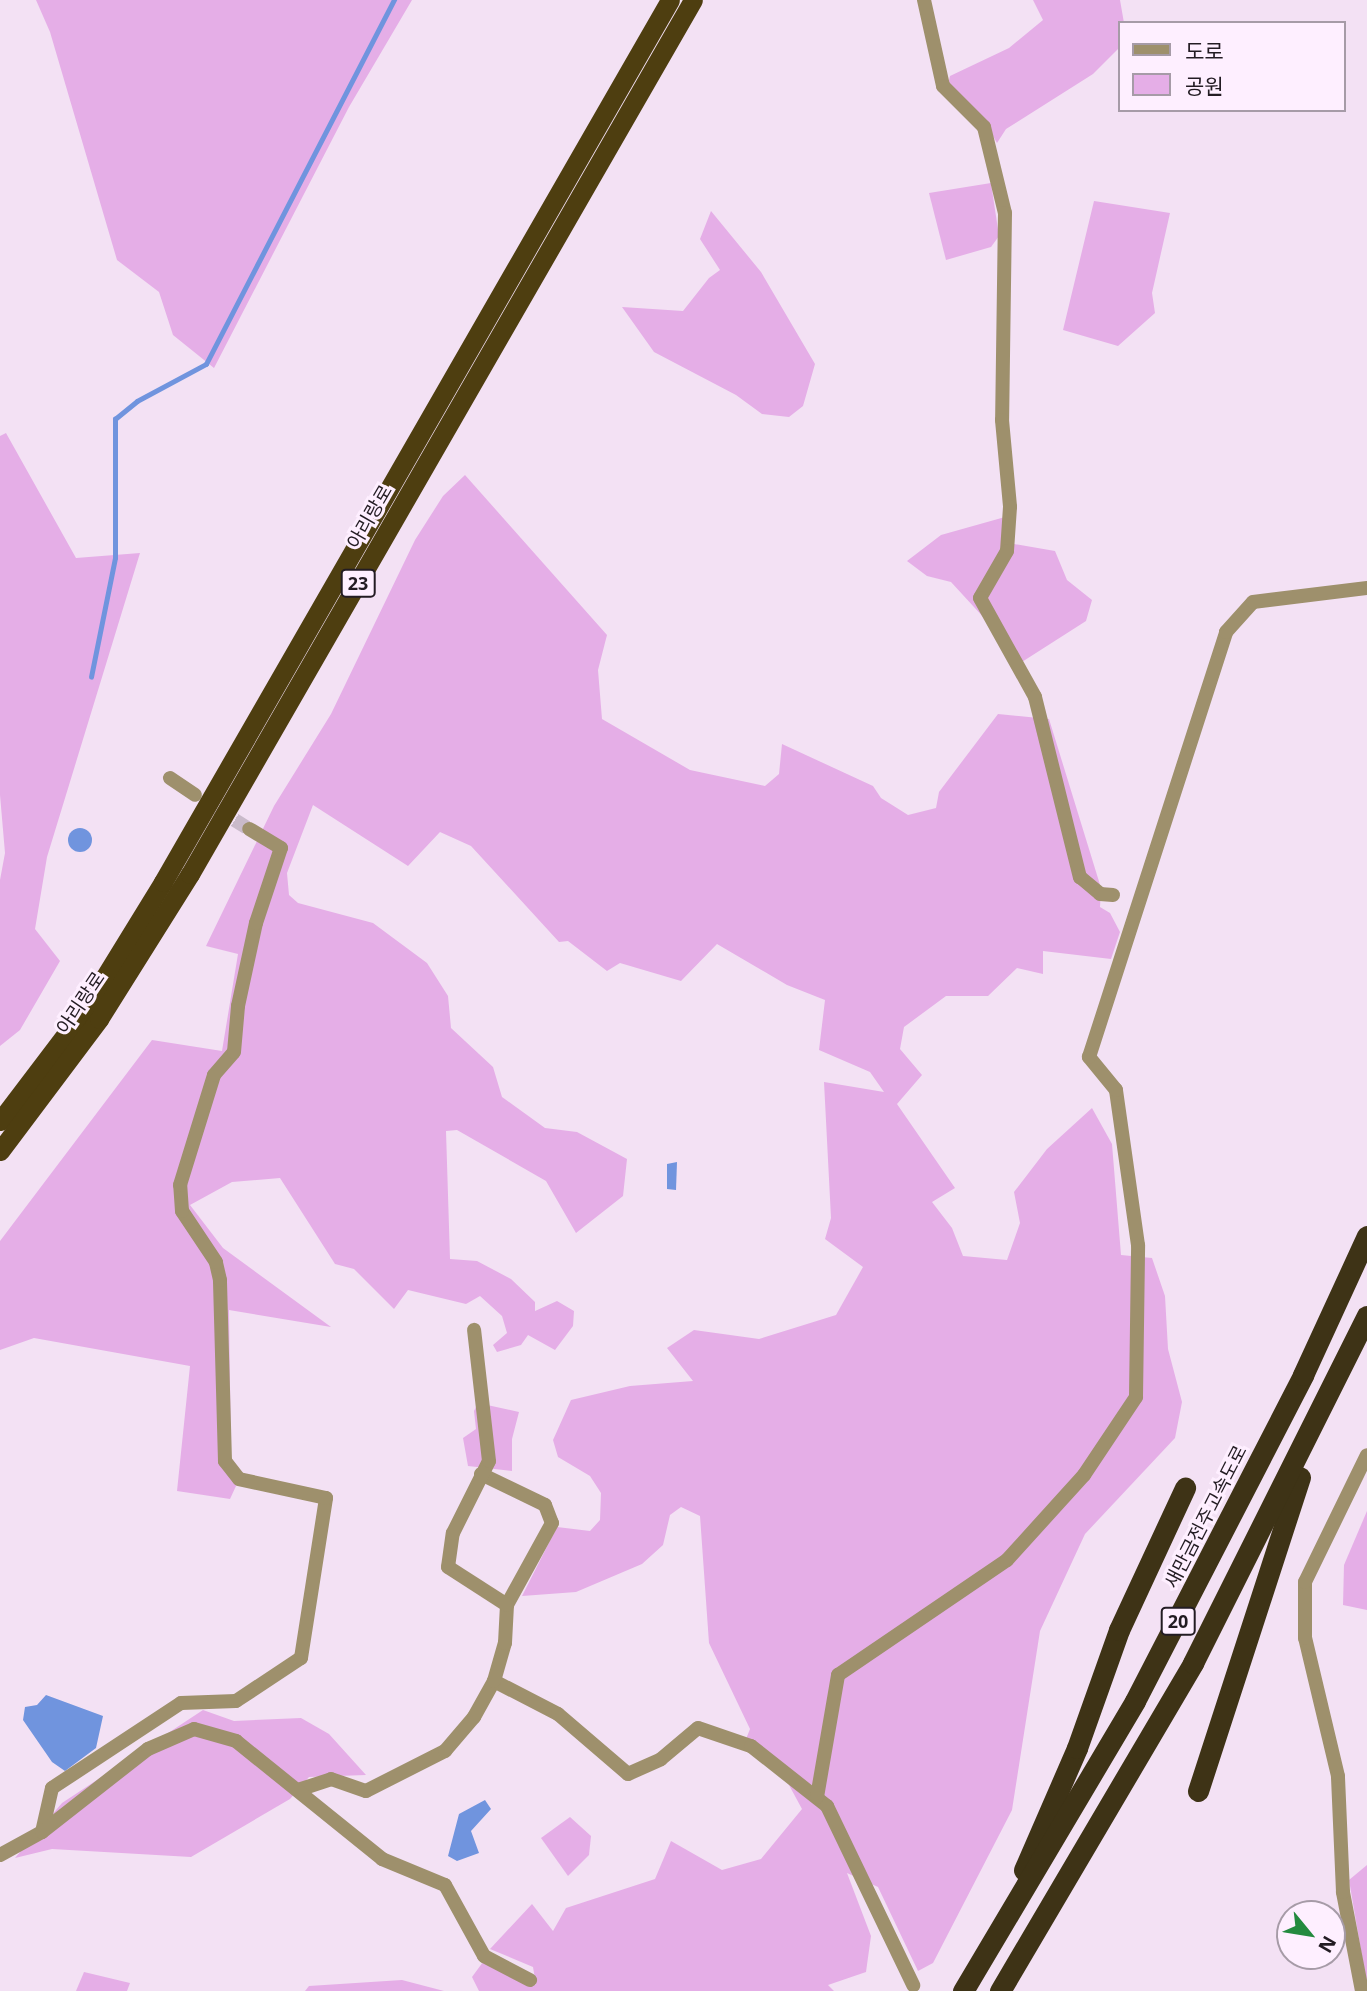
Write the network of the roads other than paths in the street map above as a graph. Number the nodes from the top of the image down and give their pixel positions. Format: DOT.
graph roads {
  1 [pos="670,0"];
  2 [pos="693,0"];
  3 [pos="925,0"];
  4 [pos="1367,588"];
  5 [pos="170,778"];
  6 [pos="195,795"];
  7 [pos="249,829"];
  8 [pos="1113,895"];
  9 [pos="0,1121"];
  10 [pos="0,1151"];
  11 [pos="1367,1236"];
  12 [pos="1367,1316"];
  13 [pos="474,1330"];
  14 [pos="1323,1409"];
  15 [pos="1367,1455"];
  16 [pos="481,1474"];
  17 [pos="1185,1488"];
  18 [pos="507,1605"];
  19 [pos="494,1681"];
  20 [pos="298,1790"];
  21 [pos="1198,1791"];
  22 [pos="817,1797"];
  23 [pos="42,1832"];
  24 [pos="0,1855"];
  25 [pos="530,1980"];
  26 [pos="913,1985"];
  27 [pos="964,1990"];
  28 [pos="1000,1991"];
  29 [pos="1362,1991"];
  1 -- 9 [label="highway, 아리랑로 / 23"];
  2 -- 10 [label="highway, 아리랑로 / 23"];
  3 -- 8 [label="street"];
  4 -- 22 [label="street"];
  5 -- 6 [label="street"];
  7 -- 23 [label="street"];
  11 -- 27 [label="highway, 새만금전주고속도로 / 20"];
  12 -- 14 [label="highway, 20"];
  13 -- 16 [label="street"];
  14 -- 21 [label="highway"];
  14 -- 28 [label="highway, 20"];
  15 -- 29 [label="street"];
  16 -- 18 [label="street"];
  16 -- 18 [label="street"];
  17 -- 27 [label="highway"];
  18 -- 19 [label="street"];
  19 -- 20 [label="street"];
  19 -- 22 [label="street"];
  20 -- 23 [label="street"];
  20 -- 25 [label="street"];
  22 -- 26 [label="street"];
  23 -- 24 [label="street"];
}
